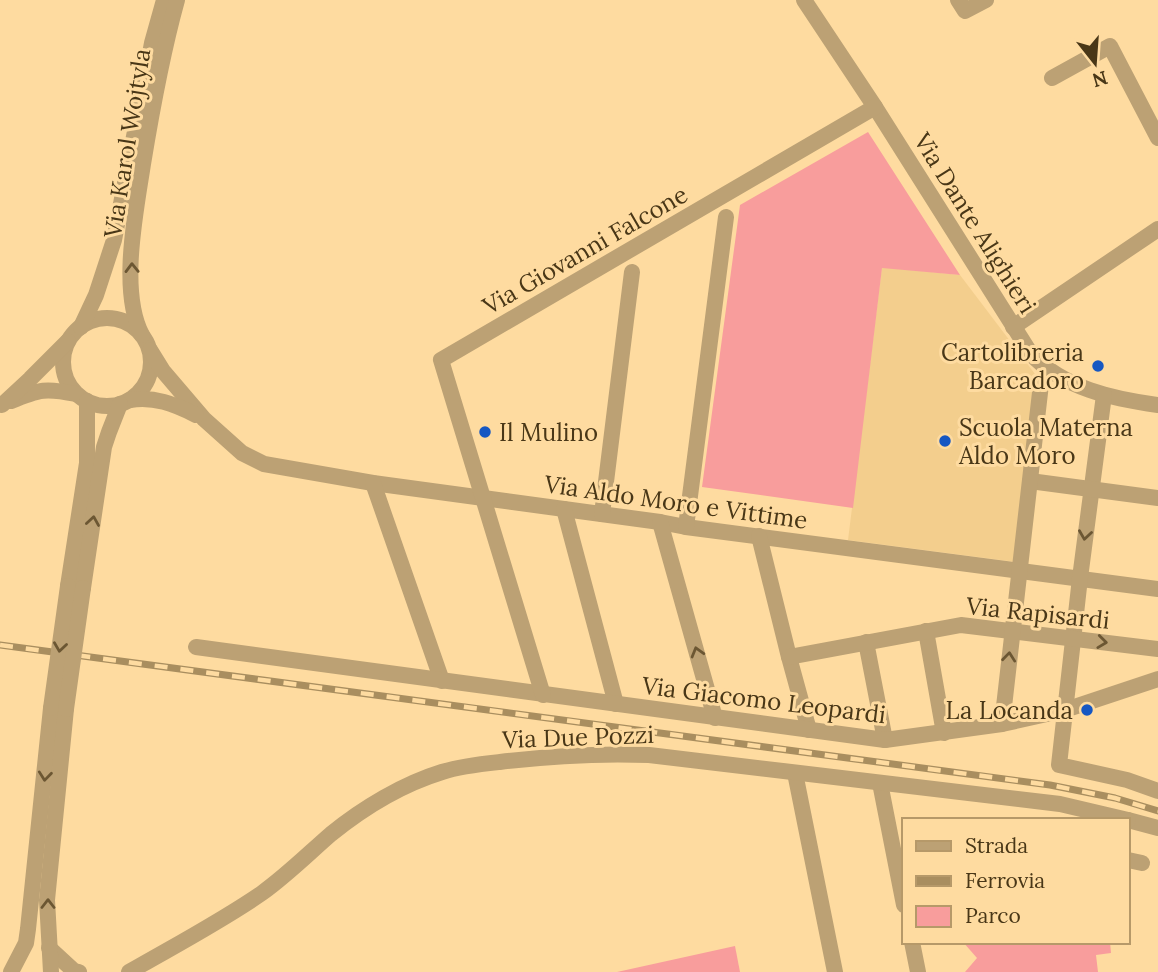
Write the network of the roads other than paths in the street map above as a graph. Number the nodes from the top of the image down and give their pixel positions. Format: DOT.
graph roads {
  1 [pos="163,0"];
  2 [pos="177,0"];
  3 [pos="804,0"];
  4 [pos="958,0"];
  5 [pos="986,0"];
  6 [pos="1052,78"];
  7 [pos="875,107"];
  8 [pos="1158,138"];
  9 [pos="726,216"];
  10 [pos="1158,229"];
  11 [pos="632,272"];
  12 [pos="1013,327"];
  13 [pos="76,332"];
  14 [pos="142,335"];
  15 [pos="150,350"];
  16 [pos="1048,370"];
  17 [pos="1104,395"];
  18 [pos="82,398"];
  19 [pos="125,402"];
  20 [pos="1,405"];
  21 [pos="1158,405"];
  22 [pos="204,419"];
  23 [pos="1030,481"];
  24 [pos="373,483"];
  25 [pos="1091,489"];
  26 [pos="482,498"];
  27 [pos="1158,498"];
  28 [pos="564,509"];
  29 [pos="602,514"];
  30 [pos="660,522"];
  31 [pos="686,527"];
  32 [pos="759,536"];
  33 [pos="1020,570"];
  34 [pos="1080,578"];
  35 [pos="75,587"];
  36 [pos="1158,589"];
  37 [pos="926,631"];
  38 [pos="1012,631"];
  39 [pos="1073,639"];
  40 [pos="866,642"];
  41 [pos="196,648"];
  42 [pos="1158,649"];
  43 [pos="789,656"];
  44 [pos="1158,679"];
  45 [pos="442,681"];
  46 [pos="543,695"];
  47 [pos="616,704"];
  48 [pos="59,709"];
  49 [pos="1065,710"];
  50 [pos="715,718"];
  51 [pos="1002,724"];
  52 [pos="809,730"];
  53 [pos="944,733"];
  54 [pos="885,740"];
  55 [pos="795,773"];
  56 [pos="880,783"];
  57 [pos="1158,791"];
  58 [pos="1120,818"];
  59 [pos="1130,821"];
  60 [pos="896,827"];
  61 [pos="1158,828"];
  62 [pos="902,886"];
  63 [pos="912,944"];
  64 [pos="49,948"];
  65 [pos="128,971"];
  66 [pos="11,972"];
  67 [pos="51,972"];
  68 [pos="79,972"];
  69 [pos="835,972"];
  70 [pos="918,972"];
  1 -- 13 [label="street, Via Karol Wojtyla"];
  14 -- 2 [label="street, Via Karol Wojtyla, one-way"];
  3 -- 7 [label="street, Via Dante Alighieri"];
  4 -- 5 [label="street"];
  6 -- 8 [label="street"];
  7 -- 12 [label="street, Via Dante Alighieri"];
  7 -- 26 [label="street, Via Giovanni Falcone"];
  9 -- 31 [label="street"];
  10 -- 12 [label="street"];
  11 -- 29 [label="street"];
  12 -- 16 [label="street, Via Dante Alighieri"];
  13 -- 14 [label="street"];
  13 -- 18 [label="street"];
  13 -- 20 [label="street"];
  14 -- 15 [label="street"];
  15 -- 19 [label="street"];
  15 -- 22 [label="street, Via Aldo Moro e Vittime"];
  16 -- 17 [label="street, Via Dante Alighieri"];
  16 -- 23 [label="street"];
  17 -- 21 [label="street, Via Dante Alighieri"];
  17 -- 25 [label="street"];
  18 -- 19 [label="street"];
  18 -- 20 [label="street"];
  18 -- 35 [label="street"];
  19 -- 22 [label="street, Via Aldo Moro e Vittime"];
  35 -- 19 [label="street, one-way"];
  22 -- 24 [label="street, Via Aldo Moro e Vittime"];
  23 -- 25 [label="street"];
  23 -- 33 [label="street"];
  24 -- 26 [label="street, Via Aldo Moro e Vittime"];
  24 -- 45 [label="street"];
  25 -- 27 [label="street"];
  25 -- 34 [label="street, one-way"];
  26 -- 28 [label="street, Via Aldo Moro e Vittime"];
  26 -- 46 [label="street"];
  28 -- 29 [label="street, Via Aldo Moro e Vittime"];
  28 -- 47 [label="street"];
  29 -- 30 [label="street, Via Aldo Moro e Vittime"];
  30 -- 31 [label="street, Via Aldo Moro e Vittime"];
  50 -- 30 [label="street, one-way"];
  31 -- 32 [label="street, Via Aldo Moro e Vittime"];
  32 -- 33 [label="street, Via Aldo Moro e Vittime"];
  32 -- 43 [label="street"];
  33 -- 34 [label="street, Via Aldo Moro e Vittime"];
  33 -- 38 [label="street"];
  34 -- 36 [label="street, Via Aldo Moro e Vittime"];
  34 -- 39 [label="street"];
  35 -- 48 [label="street, bridge"];
  37 -- 38 [label="street, Via Rapisardi"];
  37 -- 40 [label="street, Via Rapisardi"];
  37 -- 53 [label="street"];
  38 -- 39 [label="street, Via Rapisardi"];
  51 -- 38 [label="street, one-way"];
  39 -- 42 [label="street, Via Rapisardi, one-way"];
  39 -- 49 [label="street"];
  40 -- 43 [label="street, Via Rapisardi"];
  40 -- 54 [label="street"];
  41 -- 45 [label="street, Via Giacomo Leopardi"];
  43 -- 52 [label="street"];
  44 -- 49 [label="street, Via Giacomo Leopardi"];
  45 -- 46 [label="street, Via Giacomo Leopardi"];
  46 -- 47 [label="street, Via Giacomo Leopardi"];
  47 -- 50 [label="street, Via Giacomo Leopardi"];
  64 -- 48 [label="street, one-way"];
  48 -- 66 [label="street, one-way"];
  49 -- 51 [label="street, Via Giacomo Leopardi"];
  49 -- 57 [label="street"];
  50 -- 52 [label="street, Via Giacomo Leopardi"];
  51 -- 53 [label="street, Via Giacomo Leopardi"];
  52 -- 54 [label="street, Via Giacomo Leopardi"];
  53 -- 54 [label="street, Via Giacomo Leopardi"];
  55 -- 56 [label="street, Via Due Pozzi"];
  55 -- 65 [label="street, Via Due Pozzi"];
  55 -- 69 [label="street"];
  56 -- 58 [label="street, Via Due Pozzi"];
  56 -- 60 [label="street"];
  59 -- 61 [label="street, Via Due Pozzi"];
  60 -- 62 [label="street"];
  63 -- 70 [label="street"];
  64 -- 67 [label="street"];
  64 -- 68 [label="street"];
}
